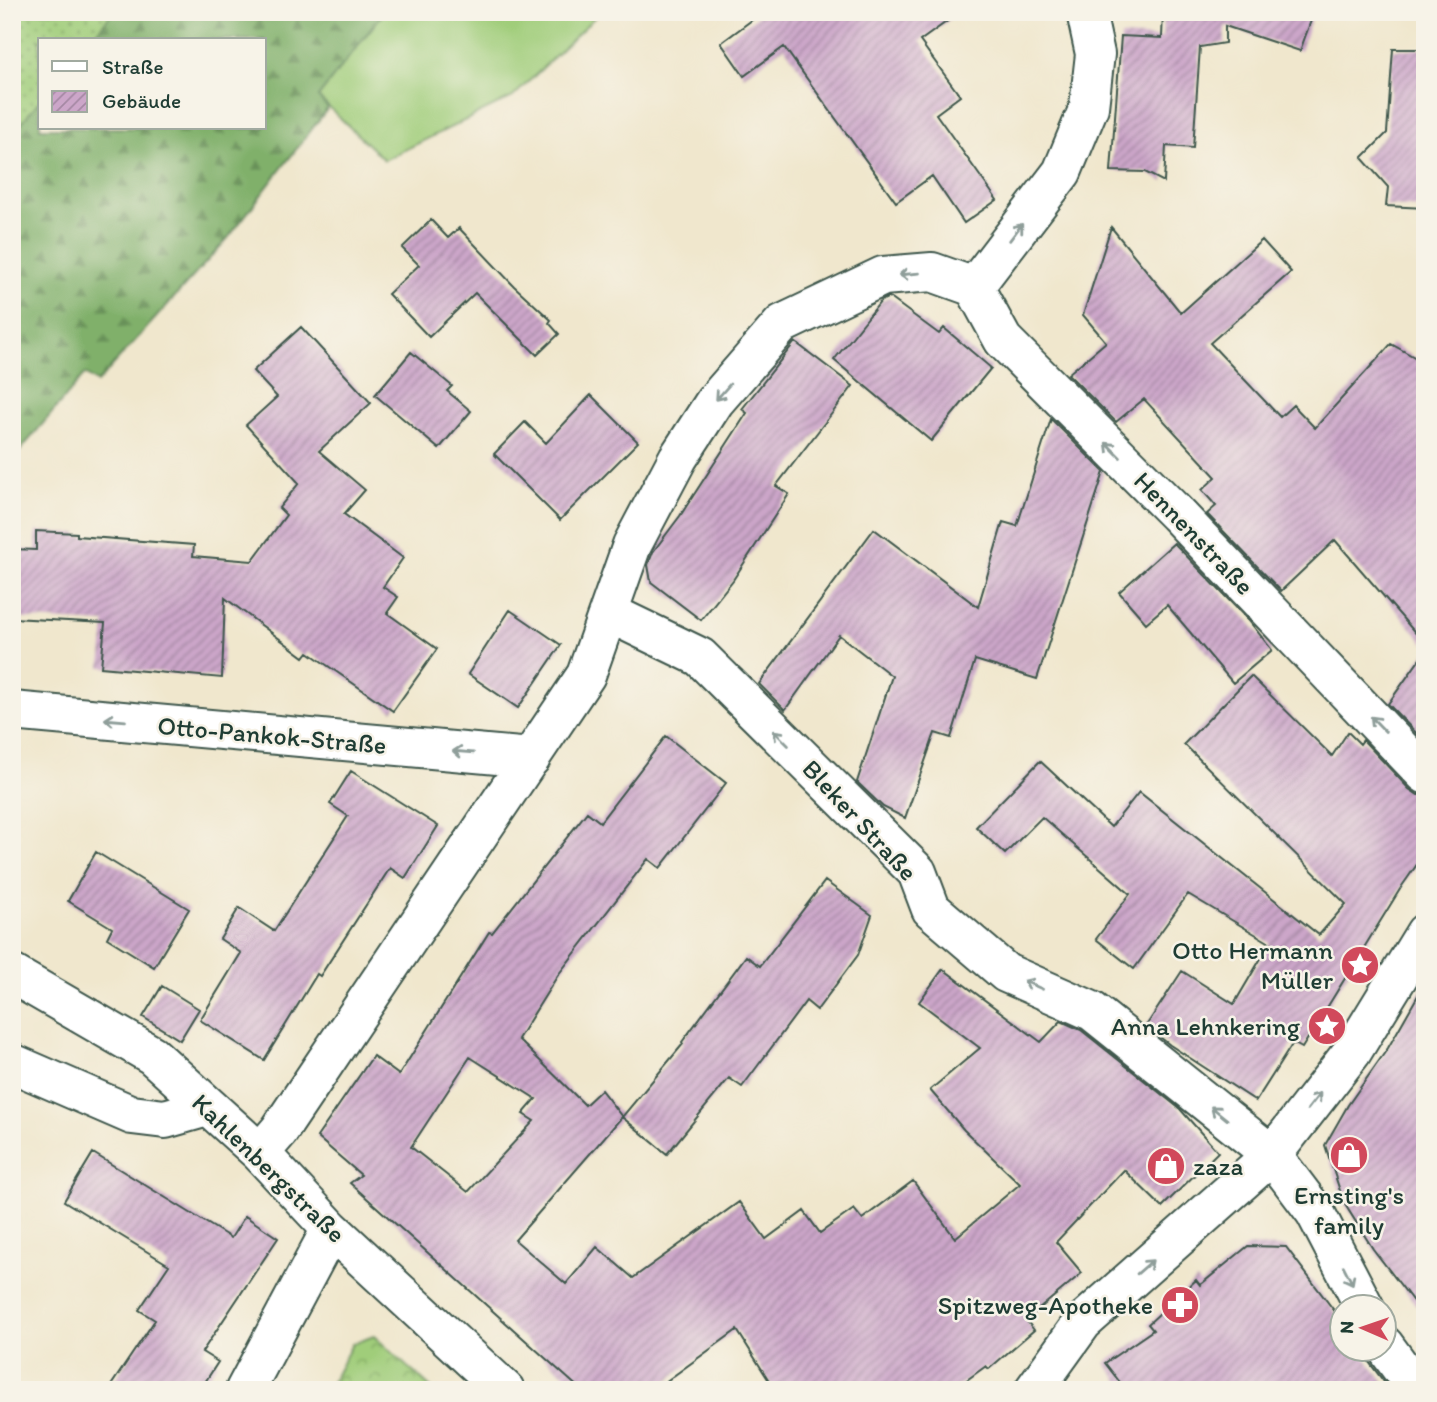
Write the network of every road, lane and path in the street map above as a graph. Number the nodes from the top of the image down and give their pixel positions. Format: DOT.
graph roads {
  1 [pos="1086,12"];
  2 [pos="974,287"];
  3 [pos="609,613"];
  4 [pos="12,711"];
  5 [pos="531,758"];
  6 [pos="1425,774"];
  7 [pos="1425,933"];
  8 [pos="12,974"];
  9 [pos="12,1063"];
  10 [pos="207,1107"];
  11 [pos="260,1153"];
  12 [pos="1272,1155"];
  13 [pos="331,1229"];
  14 [pos="1358,1294"];
  15 [pos="1398,1364"];
  16 [pos="245,1390"];
  17 [pos="505,1390"];
  18 [pos="1034,1390"];
  19 [pos="1418,1390"];
  2 -- 1 [label="street, one-way"];
  2 -- 3 [label="street, one-way"];
  6 -- 2 [label="street, Hennenstraße, one-way"];
  3 -- 5 [label="street"];
  12 -- 3 [label="street, Bleker Straße, one-way"];
  5 -- 4 [label="street, Otto-Pankok-Straße, one-way"];
  5 -- 11 [label="street"];
  12 -- 7 [label="street, one-way"];
  8 -- 10 [label="street, Kahlenbergstraße"];
  9 -- 10 [label="street"];
  10 -- 11 [label="street, Kahlenbergstraße"];
  11 -- 13 [label="street, Kahlenbergstraße"];
  12 -- 14 [label="street, Bleker Straße, one-way"];
  18 -- 12 [label="street, one-way"];
  13 -- 16 [label="street"];
  13 -- 17 [label="street, Kahlenbergstraße"];
  15 -- 19 [label="street"];
}
